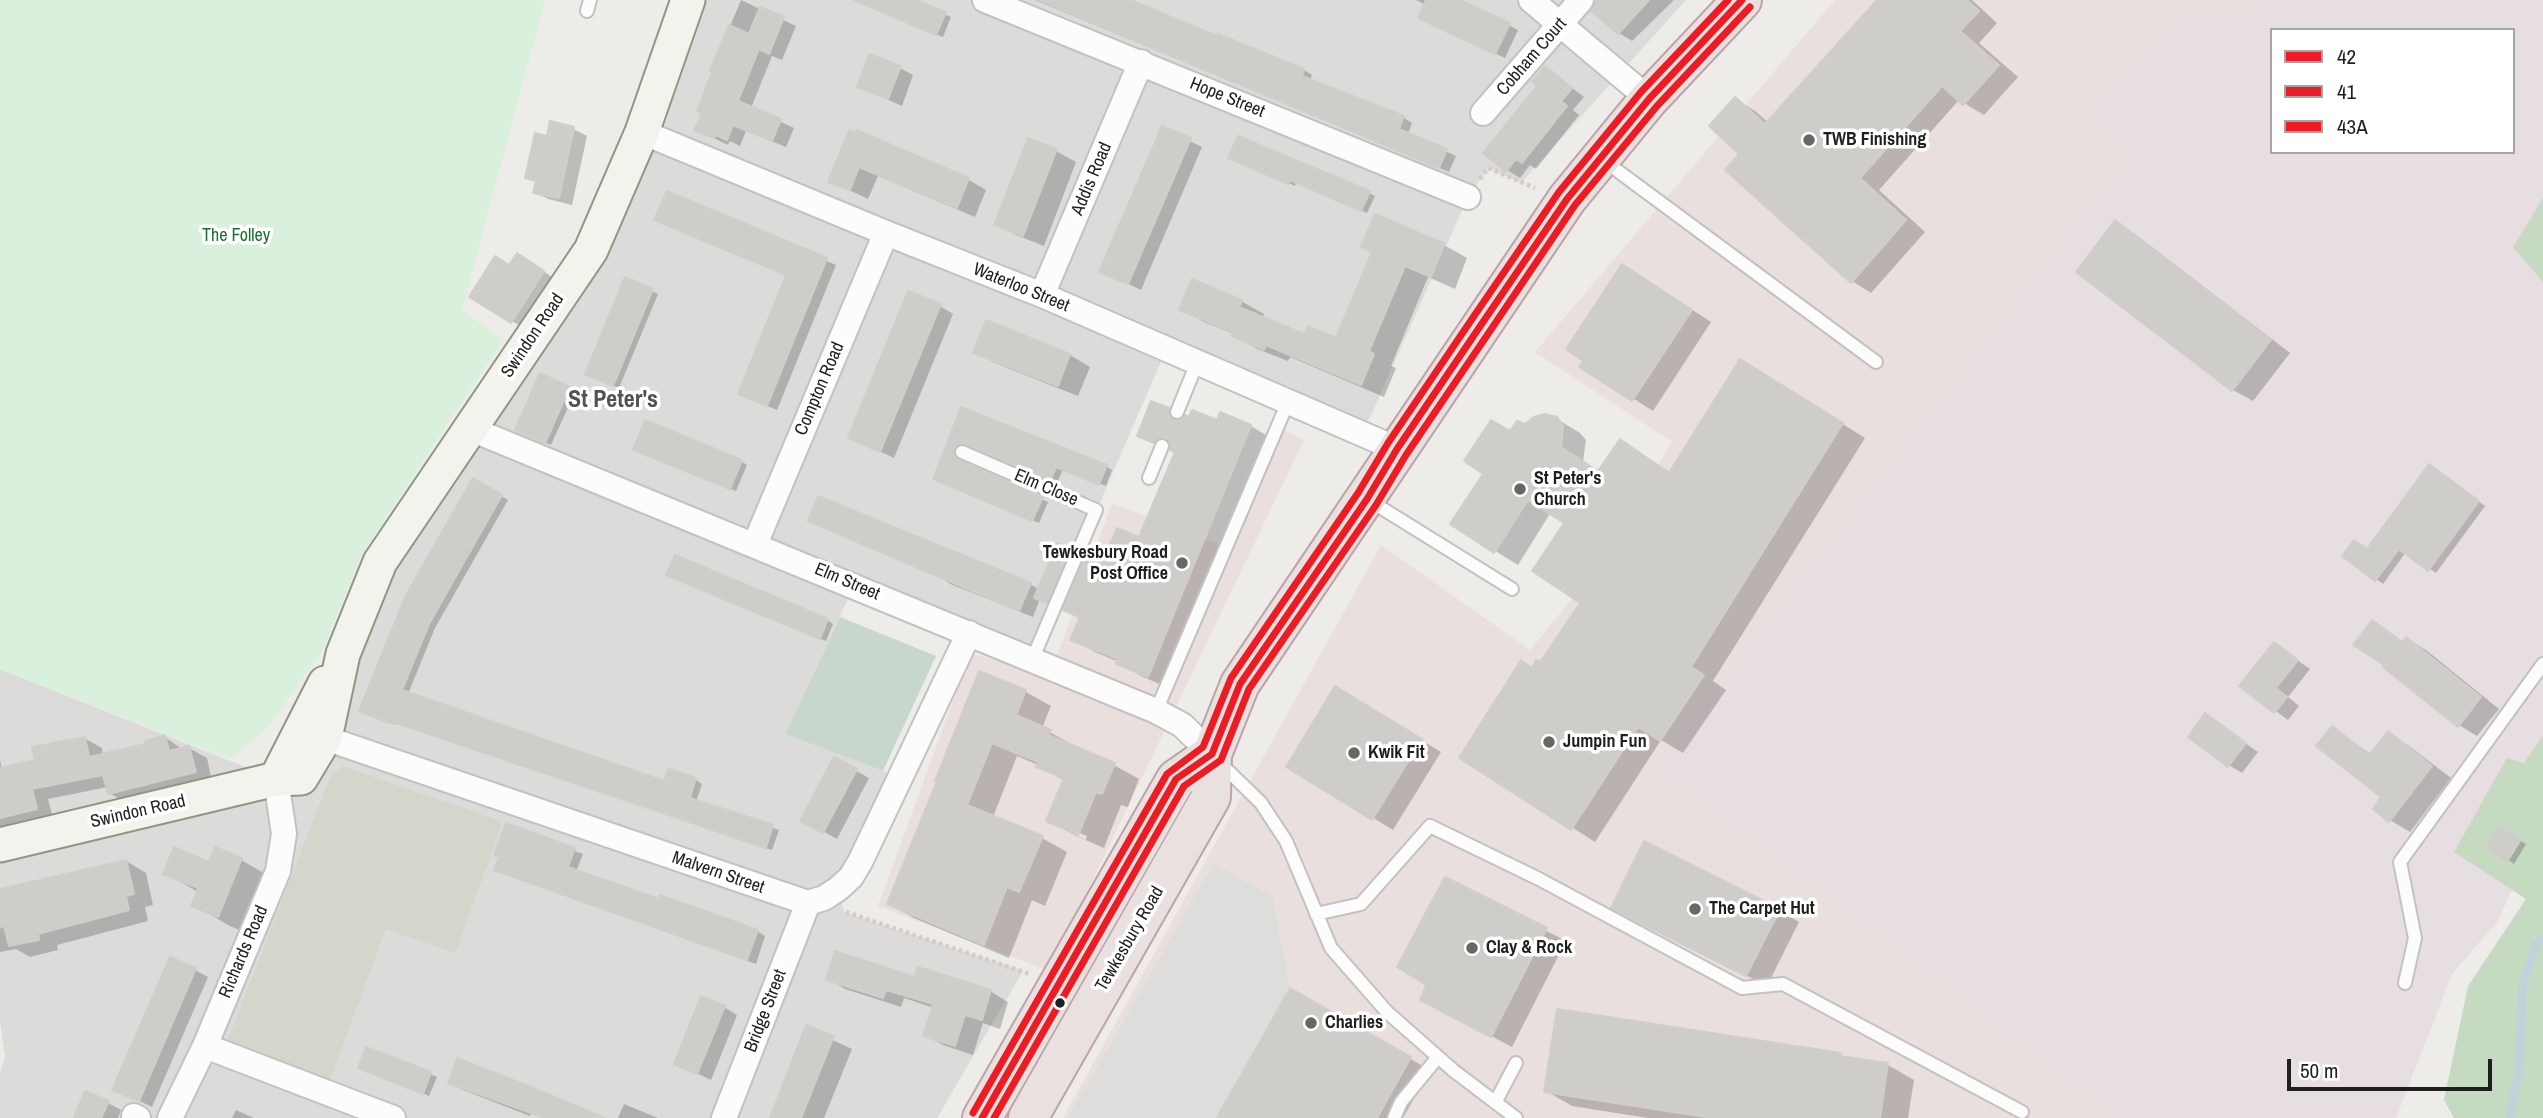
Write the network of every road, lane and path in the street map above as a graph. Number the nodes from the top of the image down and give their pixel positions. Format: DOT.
graph roads {
  1 [pos="688,0"];
  2 [pos="985,0"];
  3 [pos="1531,0"];
  4 [pos="1581,0"];
  5 [pos="1742,0"];
  6 [pos="1560,25"];
  7 [pos="1141,62"];
  8 [pos="1648,99"];
  9 [pos="1483,113"];
  10 [pos="642,132"];
  11 [pos="1601,158"];
  12 [pos="1468,197"];
  13 [pos="1567,199"];
  14 [pos="886,233"];
  15 [pos="1042,295"];
  16 [pos="1876,362"];
  17 [pos="1197,363"];
  18 [pos="1288,402"];
  19 [pos="1177,412"];
  20 [pos="471,429"];
  21 [pos="1162,446"];
  22 [pos="1397,449"];
  23 [pos="961,452"];
  24 [pos="1149,478"];
  25 [pos="1367,499"];
  26 [pos="755,544"];
  27 [pos="1512,589"];
  28 [pos="969,634"];
  29 [pos="343,654"];
  30 [pos="1032,660"];
  31 [pos="2543,664"];
  32 [pos="1156,712"];
  33 [pos="325,738"];
  34 [pos="1212,754"];
  35 [pos="275,779"];
  36 [pos="0,845"];
  37 [pos="838,889"];
  38 [pos="808,903"];
  39 [pos="1316,914"];
  40 [pos="1060,983"];
  41 [pos="2405,984"];
  42 [pos="205,1045"];
  43 [pos="1438,1057"];
  44 [pos="1516,1063"];
  45 [pos="1496,1101"];
  46 [pos="2022,1112"];
  47 [pos="170,1118"];
  48 [pos="393,1118"];
  49 [pos="724,1118"];
  50 [pos="982,1118"];
  51 [pos="1028,1118"];
  52 [pos="1394,1118"];
  53 [pos="1516,1118"];
  1 -- 10 [label="street, Swindon Road"];
  2 -- 7 [label="street, Hope Street"];
  3 -- 6 [label="street"];
  4 -- 6 [label="street, Cobham Court"];
  5 -- 8 [label="highway, Tewkesbury Road"];
  6 -- 8 [label="street"];
  6 -- 9 [label="street, Cobham Court"];
  7 -- 12 [label="street, Hope Street"];
  7 -- 15 [label="street, Addis Road"];
  8 -- 11 [label="highway, Tewkesbury Road"];
  10 -- 14 [label="street, Waterloo Street"];
  10 -- 20 [label="street, Swindon Road"];
  11 -- 13 [label="highway, Tewkesbury Road"];
  11 -- 16 [label="lane"];
  12 -- 13 [label="path"];
  13 -- 22 [label="highway, Tewkesbury Road"];
  14 -- 15 [label="street, Waterloo Street"];
  14 -- 26 [label="street, Compton Road"];
  15 -- 17 [label="street, Waterloo Street"];
  17 -- 18 [label="street, Waterloo Street"];
  17 -- 19 [label="lane"];
  18 -- 22 [label="street, Waterloo Street"];
  18 -- 32 [label="lane"];
  20 -- 26 [label="street, Elm Street"];
  20 -- 29 [label="street, Swindon Road"];
  21 -- 24 [label="lane"];
  22 -- 25 [label="highway, Tewkesbury Road"];
  23 -- 30 [label="lane, Elm Close"];
  25 -- 27 [label="lane"];
  25 -- 34 [label="highway, Tewkesbury Road"];
  26 -- 28 [label="street, Elm Street"];
  28 -- 30 [label="street, Elm Street"];
  28 -- 37 [label="street"];
  29 -- 33 [label="street, Swindon Road"];
  29 -- 35 [label="street, Swindon Road"];
  30 -- 32 [label="street, Elm Street"];
  31 -- 41 [label="lane"];
  32 -- 34 [label="street, Elm Street"];
  33 -- 35 [label="street, Swindon Road"];
  33 -- 38 [label="street, Malvern Street"];
  34 -- 39 [label="lane"];
  34 -- 40 [label="highway"];
  34 -- 51 [label="highway, Tewkesbury Road"];
  35 -- 36 [label="street, Swindon Road"];
  35 -- 42 [label="street, Richards Road"];
  37 -- 38 [label="street"];
  37 -- 40 [label="path"];
  38 -- 49 [label="street, Bridge Street"];
  39 -- 43 [label="lane"];
  39 -- 46 [label="lane"];
  40 -- 50 [label="highway"];
  42 -- 47 [label="street, Richards Road"];
  42 -- 48 [label="street"];
  43 -- 45 [label="lane"];
  43 -- 52 [label="lane"];
  44 -- 45 [label="lane"];
  45 -- 53 [label="lane"];
}
